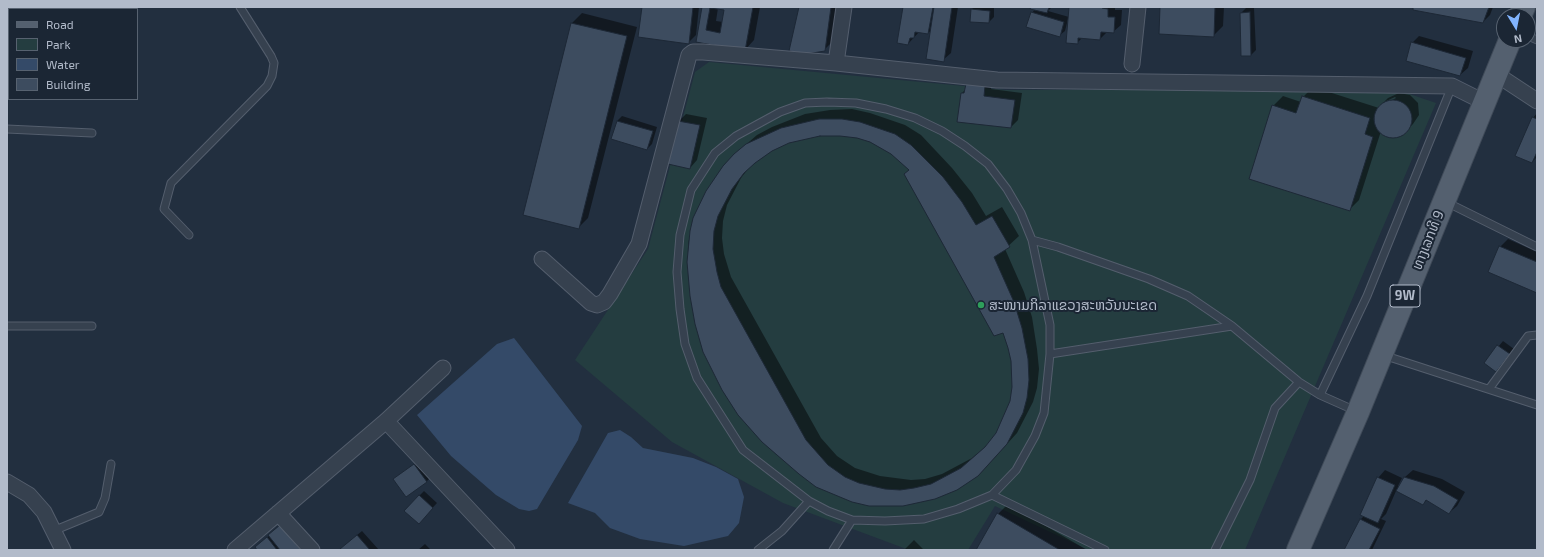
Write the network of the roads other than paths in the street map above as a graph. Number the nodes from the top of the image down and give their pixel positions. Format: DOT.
graph roads {
  1 [pos="240,7"];
  2 [pos="844,7"];
  3 [pos="1138,7"];
  4 [pos="1507,48"];
  5 [pos="836,63"];
  6 [pos="1132,64"];
  7 [pos="1496,74"];
  8 [pos="1452,86"];
  9 [pos="1537,101"];
  10 [pos="1484,102"];
  11 [pos="7,129"];
  12 [pos="92,133"];
  13 [pos="1444,201"];
  14 [pos="189,235"];
  15 [pos="1032,240"];
  16 [pos="1537,247"];
  17 [pos="542,260"];
  18 [pos="7,326"];
  19 [pos="92,326"];
  20 [pos="1232,326"];
  21 [pos="1537,335"];
  22 [pos="1050,354"];
  23 [pos="1381,355"];
  24 [pos="443,368"];
  25 [pos="1299,382"];
  26 [pos="1489,389"];
  27 [pos="1320,395"];
  28 [pos="1537,405"];
  29 [pos="1358,412"];
  30 [pos="386,421"];
  31 [pos="111,464"];
  32 [pos="7,482"];
  33 [pos="992,494"];
  34 [pos="809,501"];
  35 [pos="278,513"];
  36 [pos="852,520"];
  37 [pos="53,531"];
  38 [pos="63,550"];
  39 [pos="235,550"];
  40 [pos="312,550"];
  41 [pos="507,550"];
  42 [pos="758,550"];
  43 [pos="833,550"];
  44 [pos="1105,550"];
  45 [pos="1215,550"];
  46 [pos="1298,550"];
  1 -- 14 [label="lane"];
  2 -- 5 [label="street"];
  3 -- 6 [label="street"];
  4 -- 7 [label="main road, ທາງເລກທີ 9 / 9W"];
  5 -- 8 [label="street"];
  5 -- 17 [label="street"];
  7 -- 9 [label="street"];
  7 -- 10 [label="main road, ທາງເລກທີ 9 / 9W"];
  8 -- 10 [label="street"];
  8 -- 27 [label="lane"];
  10 -- 13 [label="main road, ທາງເລກທີ 9 / 9W"];
  11 -- 12 [label="lane"];
  13 -- 16 [label="lane"];
  13 -- 23 [label="main road, ທາງເລກທີ 9 / 9W"];
  15 -- 20 [label="lane"];
  15 -- 22 [label="lane"];
  15 -- 34 [label="lane"];
  18 -- 19 [label="lane"];
  20 -- 22 [label="lane"];
  20 -- 25 [label="lane"];
  21 -- 26 [label="lane"];
  22 -- 33 [label="lane"];
  23 -- 26 [label="lane"];
  23 -- 29 [label="main road, ທາງເລກທີ 9 / 9W"];
  24 -- 30 [label="street"];
  25 -- 27 [label="lane"];
  25 -- 45 [label="lane"];
  26 -- 28 [label="lane"];
  27 -- 29 [label="lane"];
  29 -- 46 [label="main road, ທາງເລກທີ 9 / 9W"];
  30 -- 35 [label="street"];
  30 -- 41 [label="street"];
  31 -- 37 [label="lane"];
  32 -- 37 [label="street"];
  33 -- 36 [label="lane"];
  33 -- 44 [label="lane"];
  34 -- 36 [label="lane"];
  34 -- 42 [label="lane"];
  35 -- 39 [label="street"];
  35 -- 40 [label="street"];
  36 -- 43 [label="lane"];
  37 -- 38 [label="street"];
}
